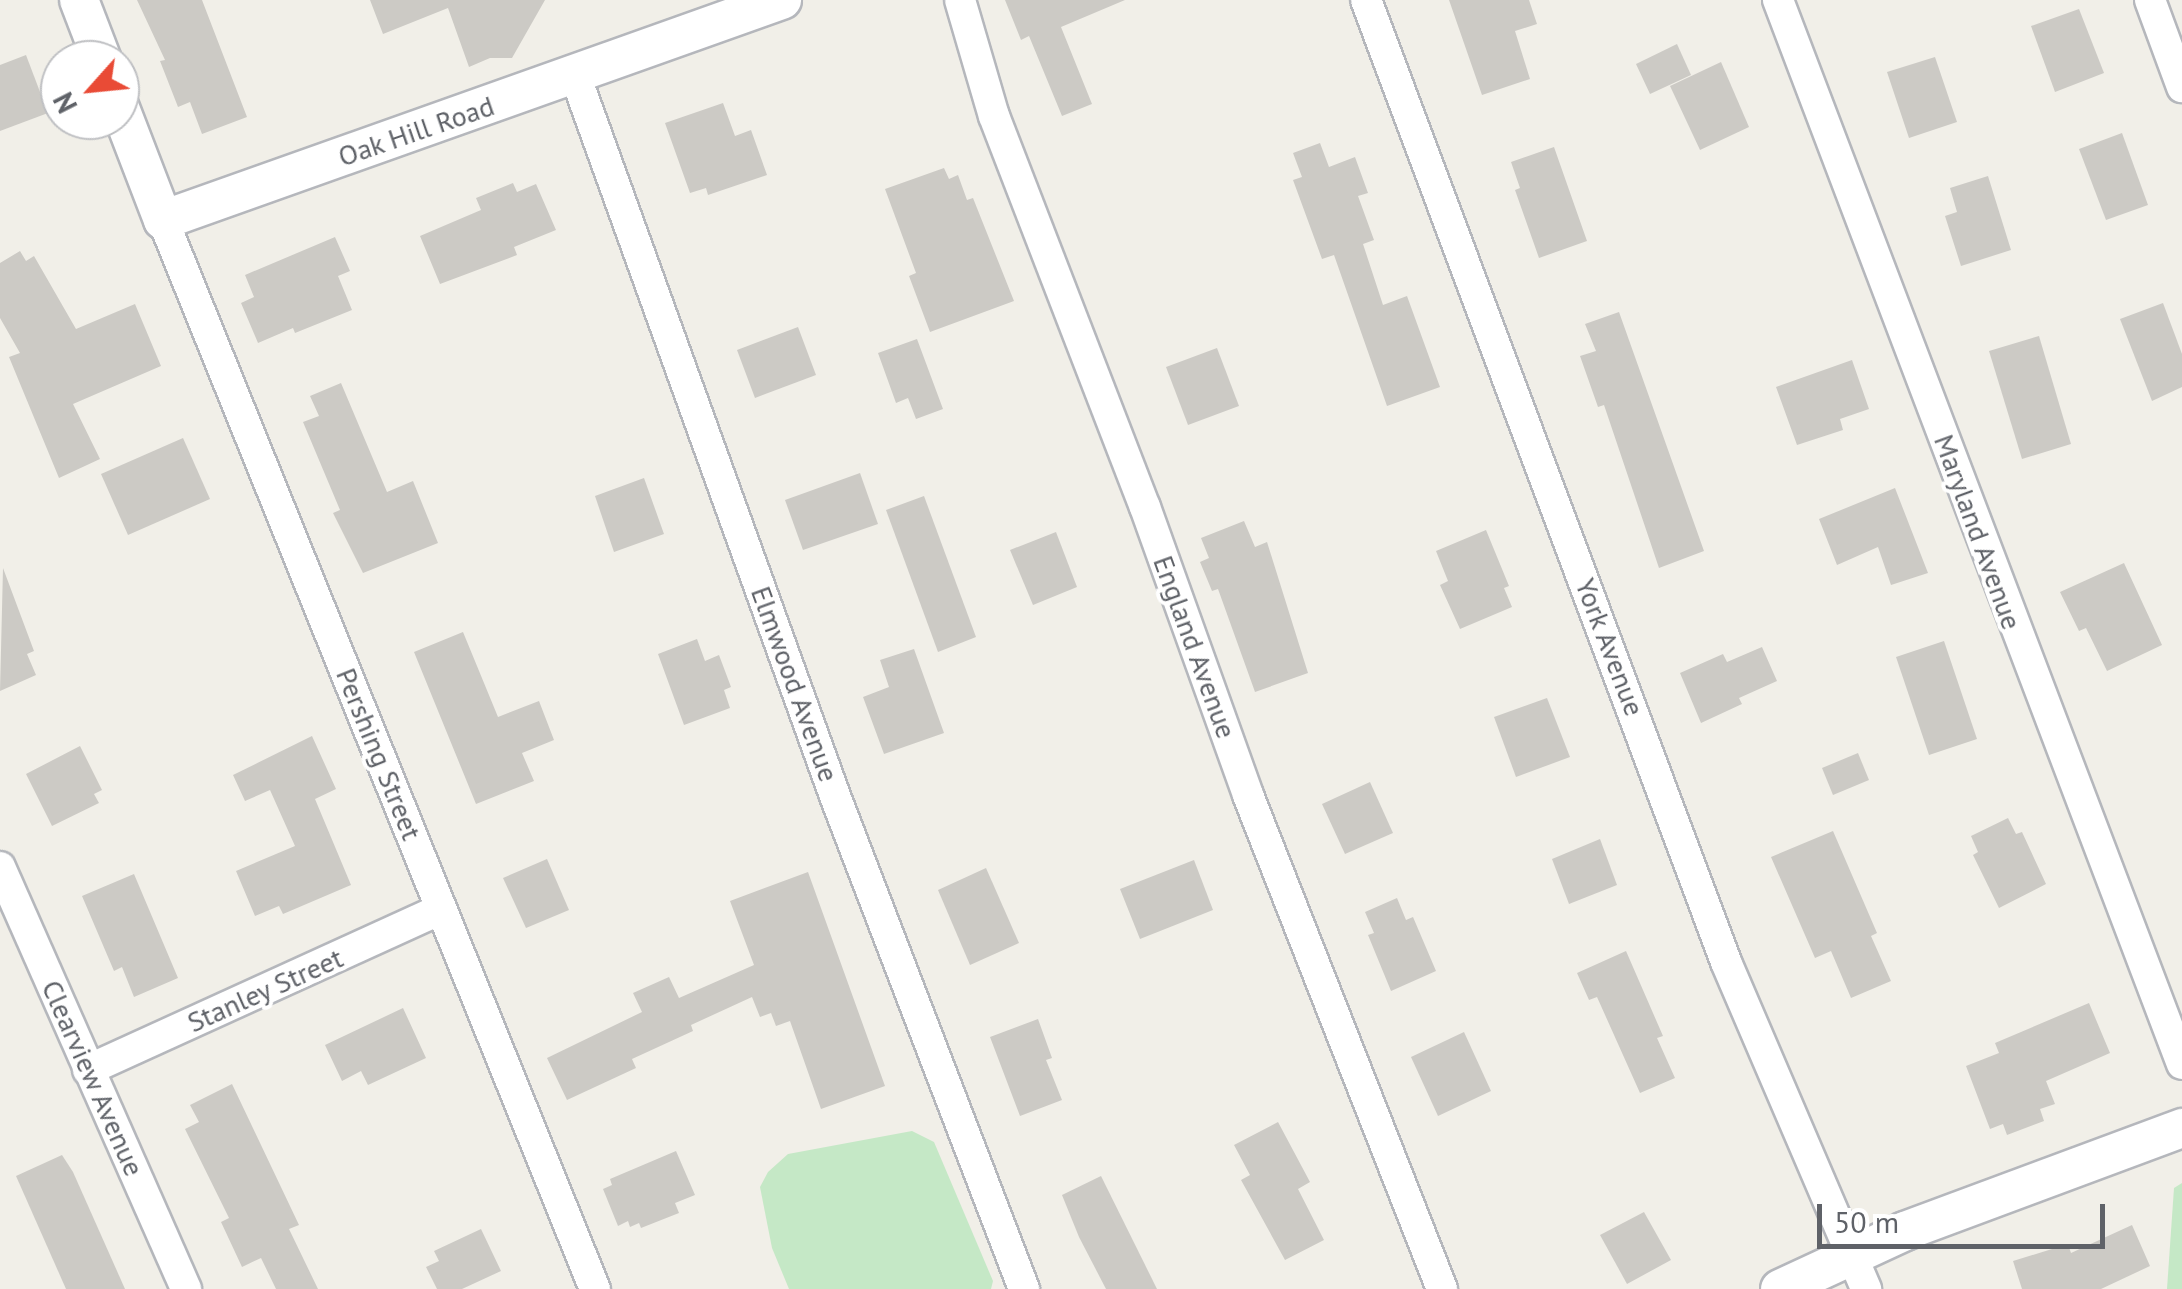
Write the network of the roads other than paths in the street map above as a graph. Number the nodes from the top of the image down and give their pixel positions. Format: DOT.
graph roads {
  1 [pos="79,0"];
  2 [pos="782,0"];
  3 [pos="960,0"];
  4 [pos="1366,0"];
  5 [pos="1778,0"];
  6 [pos="2150,0"];
  7 [pos="94,40"];
  8 [pos="575,75"];
  9 [pos="2182,87"];
  10 [pos="132,140"];
  11 [pos="163,220"];
  12 [pos="0,867"];
  13 [pos="441,909"];
  14 [pos="2182,1064"];
  15 [pos="88,1070"];
  16 [pos="2182,1128"];
  17 [pos="1850,1255"];
  18 [pos="186,1289"];
  19 [pos="594,1289"];
  20 [pos="1024,1289"];
  21 [pos="1442,1289"];
  22 [pos="1780,1289"];
  23 [pos="1866,1289"];
  1 -- 7 [label="street"];
  2 -- 8 [label="street, Oak Hill Road"];
  3 -- 21 [label="street, England Avenue"];
  4 -- 17 [label="street, York Avenue"];
  5 -- 14 [label="street, Maryland Avenue"];
  6 -- 9 [label="street"];
  8 -- 11 [label="street, Oak Hill Road"];
  8 -- 20 [label="street, Elmwood Avenue"];
  10 -- 11 [label="street"];
  11 -- 13 [label="street, Pershing Street"];
  12 -- 15 [label="street, Clearview Avenue"];
  13 -- 15 [label="street, Stanley Street"];
  13 -- 19 [label="street, Pershing Street"];
  15 -- 18 [label="street, Clearview Avenue"];
  16 -- 17 [label="street"];
  17 -- 22 [label="street"];
  17 -- 23 [label="street, York Avenue"];
}
